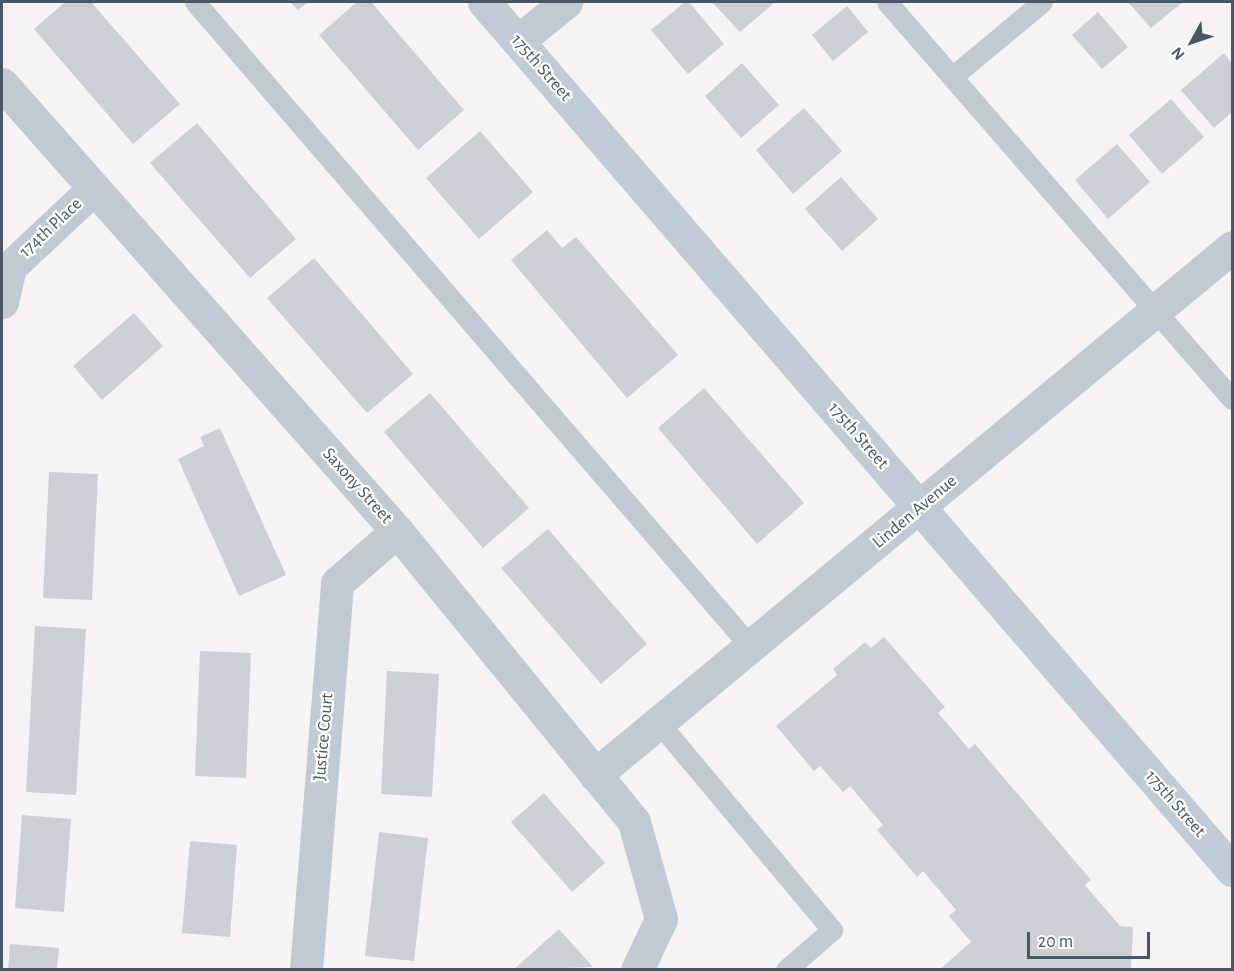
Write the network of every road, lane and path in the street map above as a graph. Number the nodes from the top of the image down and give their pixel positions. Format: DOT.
graph roads {
  1 [pos="195,2"];
  2 [pos="484,2"];
  3 [pos="566,2"];
  4 [pos="887,2"];
  5 [pos="1042,2"];
  6 [pos="518,41"];
  7 [pos="952,77"];
  8 [pos="2,84"];
  9 [pos="93,189"];
  10 [pos="1233,247"];
  11 [pos="2,302"];
  12 [pos="1155,312"];
  13 [pos="1233,399"];
  14 [pos="920,508"];
  15 [pos="397,531"];
  16 [pos="751,647"];
  17 [pos="659,723"];
  18 [pos="595,775"];
  19 [pos="1233,870"];
  20 [pos="306,969"];
  21 [pos="637,969"];
  22 [pos="786,969"];
  1 -- 16 [label="lane"];
  2 -- 6 [label="street, 175th Street"];
  3 -- 6 [label="street"];
  4 -- 7 [label="lane"];
  5 -- 7 [label="lane"];
  6 -- 14 [label="street, 175th Street"];
  7 -- 12 [label="lane"];
  8 -- 9 [label="street, Saxony Street"];
  9 -- 11 [label="street, 174th Place"];
  9 -- 15 [label="street, Saxony Street"];
  10 -- 12 [label="street, Linden Avenue"];
  12 -- 13 [label="lane"];
  12 -- 14 [label="street, Linden Avenue"];
  14 -- 16 [label="street, Linden Avenue"];
  14 -- 19 [label="street, 175th Street"];
  15 -- 18 [label="street, Saxony Street"];
  15 -- 20 [label="street, Justice Court"];
  16 -- 17 [label="street, Linden Avenue"];
  17 -- 18 [label="street, Linden Avenue"];
  17 -- 22 [label="lane"];
  18 -- 21 [label="street, Saxony Street"];
}
